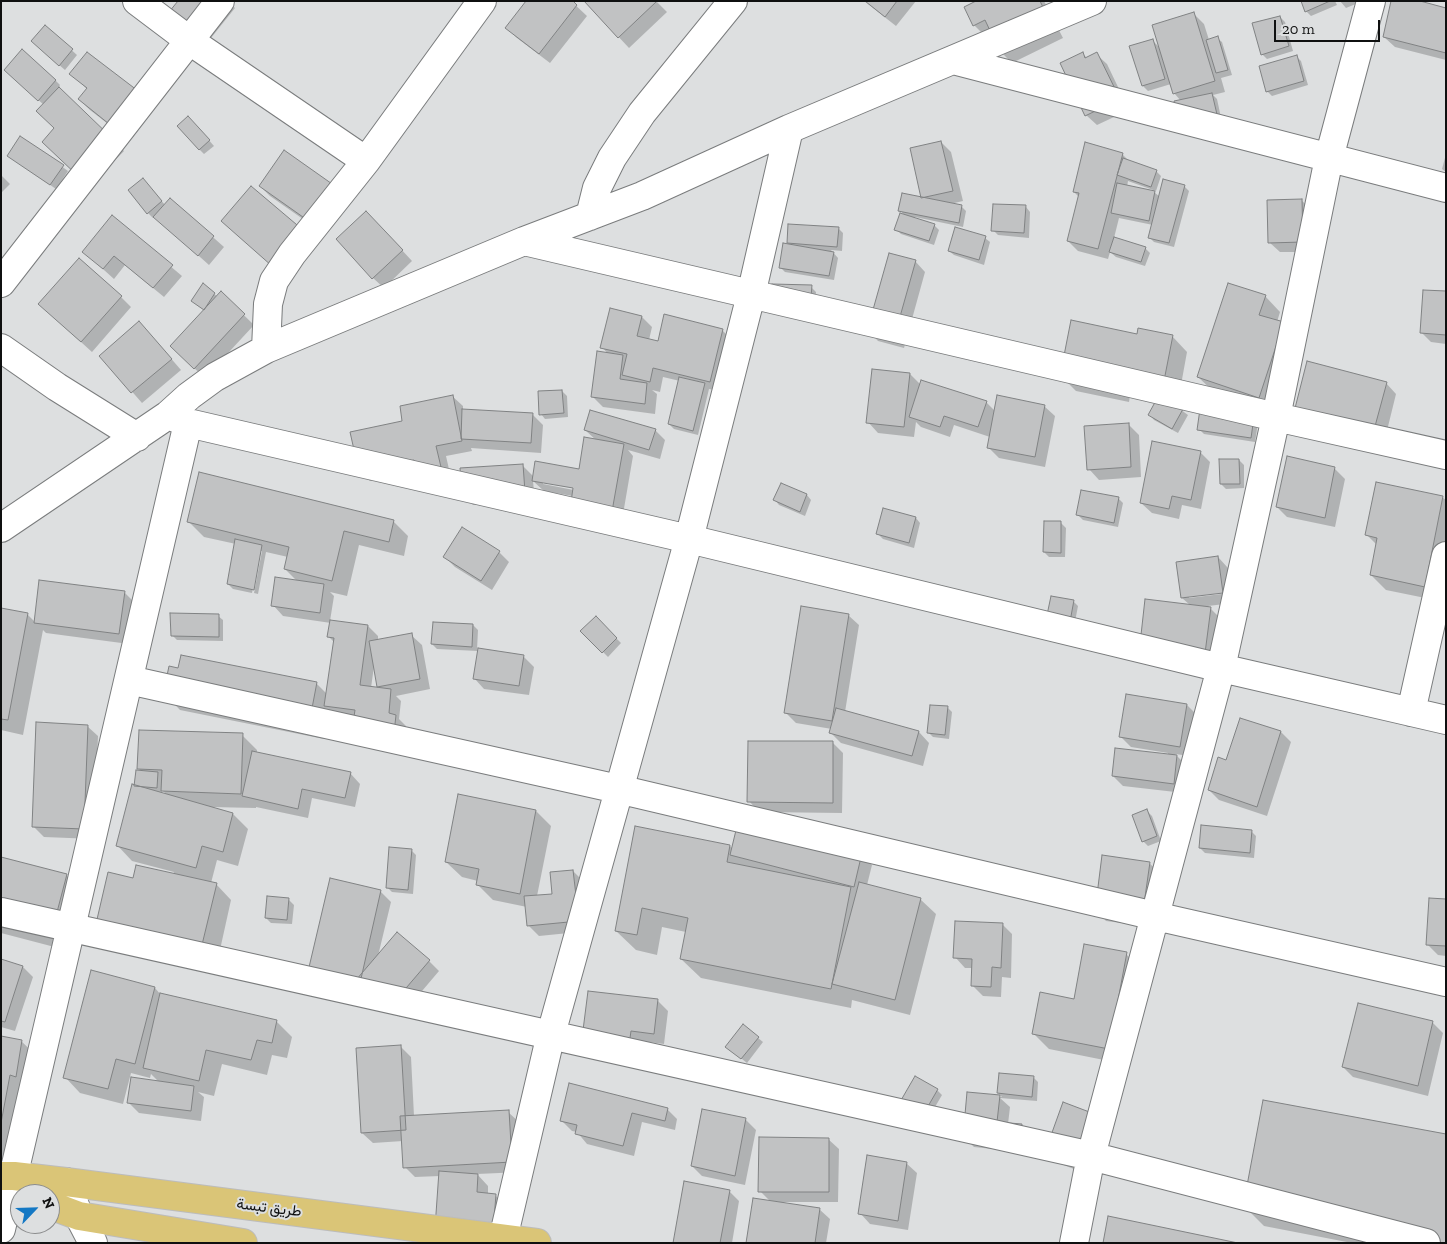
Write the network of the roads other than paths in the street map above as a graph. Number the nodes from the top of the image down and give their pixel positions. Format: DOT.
graph roads {
  1 [pos="137,1"];
  2 [pos="220,1"];
  3 [pos="482,1"];
  4 [pos="733,1"];
  5 [pos="1092,1"];
  6 [pos="1371,1"];
  7 [pos="190,41"];
  8 [pos="953,60"];
  9 [pos="789,129"];
  10 [pos="1329,158"];
  11 [pos="366,161"];
  12 [pos="1446,188"];
  13 [pos="590,216"];
  14 [pos="524,241"];
  15 [pos="1,283"];
  16 [pos="751,295"];
  17 [pos="1,348"];
  18 [pos="266,349"];
  19 [pos="1276,417"];
  20 [pos="178,419"];
  21 [pos="137,436"];
  22 [pos="1446,455"];
  23 [pos="1,528"];
  24 [pos="689,539"];
  25 [pos="1446,556"];
  26 [pos="1220,668"];
  27 [pos="129,680"];
  28 [pos="1411,712"];
  29 [pos="1446,720"];
  30 [pos="618,789"];
  31 [pos="1,912"];
  32 [pos="1155,916"];
  33 [pos="70,928"];
  34 [pos="1446,982"];
  35 [pos="550,1034"];
  36 [pos="1091,1156"];
  37 [pos="66,1182"];
  38 [pos="10,1184"];
  39 [pos="60,1209"];
  40 [pos="80,1216"];
  41 [pos="1,1229"];
  42 [pos="502,1240"];
  43 [pos="93,1243"];
  44 [pos="243,1243"];
  45 [pos="537,1243"];
  46 [pos="1074,1243"];
  47 [pos="1426,1243"];
  1 -- 7 [label="street"];
  2 -- 7 [label="street"];
  3 -- 11 [label="street"];
  4 -- 13 [label="street"];
  5 -- 8 [label="street"];
  6 -- 10 [label="street"];
  7 -- 11 [label="street"];
  7 -- 15 [label="street"];
  8 -- 9 [label="street"];
  8 -- 10 [label="street"];
  9 -- 13 [label="street"];
  9 -- 16 [label="street"];
  10 -- 12 [label="street"];
  10 -- 19 [label="street"];
  11 -- 18 [label="street"];
  13 -- 14 [label="street"];
  14 -- 16 [label="street"];
  14 -- 18 [label="street"];
  16 -- 19 [label="street"];
  16 -- 24 [label="street"];
  17 -- 21 [label="street"];
  18 -- 20 [label="street"];
  19 -- 22 [label="street"];
  19 -- 26 [label="street"];
  20 -- 21 [label="street"];
  20 -- 24 [label="street"];
  20 -- 27 [label="street"];
  21 -- 23 [label="street"];
  24 -- 26 [label="street"];
  24 -- 30 [label="street"];
  25 -- 28 [label="street"];
  26 -- 28 [label="street"];
  26 -- 32 [label="street"];
  27 -- 30 [label="street"];
  27 -- 33 [label="street"];
  28 -- 29 [label="street"];
  30 -- 32 [label="street"];
  30 -- 35 [label="street"];
  31 -- 33 [label="street"];
  32 -- 34 [label="street"];
  32 -- 36 [label="street"];
  33 -- 35 [label="street"];
  33 -- 38 [label="street"];
  35 -- 36 [label="street"];
  35 -- 42 [label="street"];
  36 -- 46 [label="street"];
  36 -- 47 [label="street"];
  37 -- 38 [label="main road, طريق تبسة"];
  37 -- 40 [label="street"];
  37 -- 42 [label="main road, طريق تبسة"];
  38 -- 41 [label="street"];
  39 -- 40 [label="main road"];
  40 -- 43 [label="street"];
  40 -- 44 [label="main road"];
  42 -- 45 [label="main road, طريق تبسة"];
}
